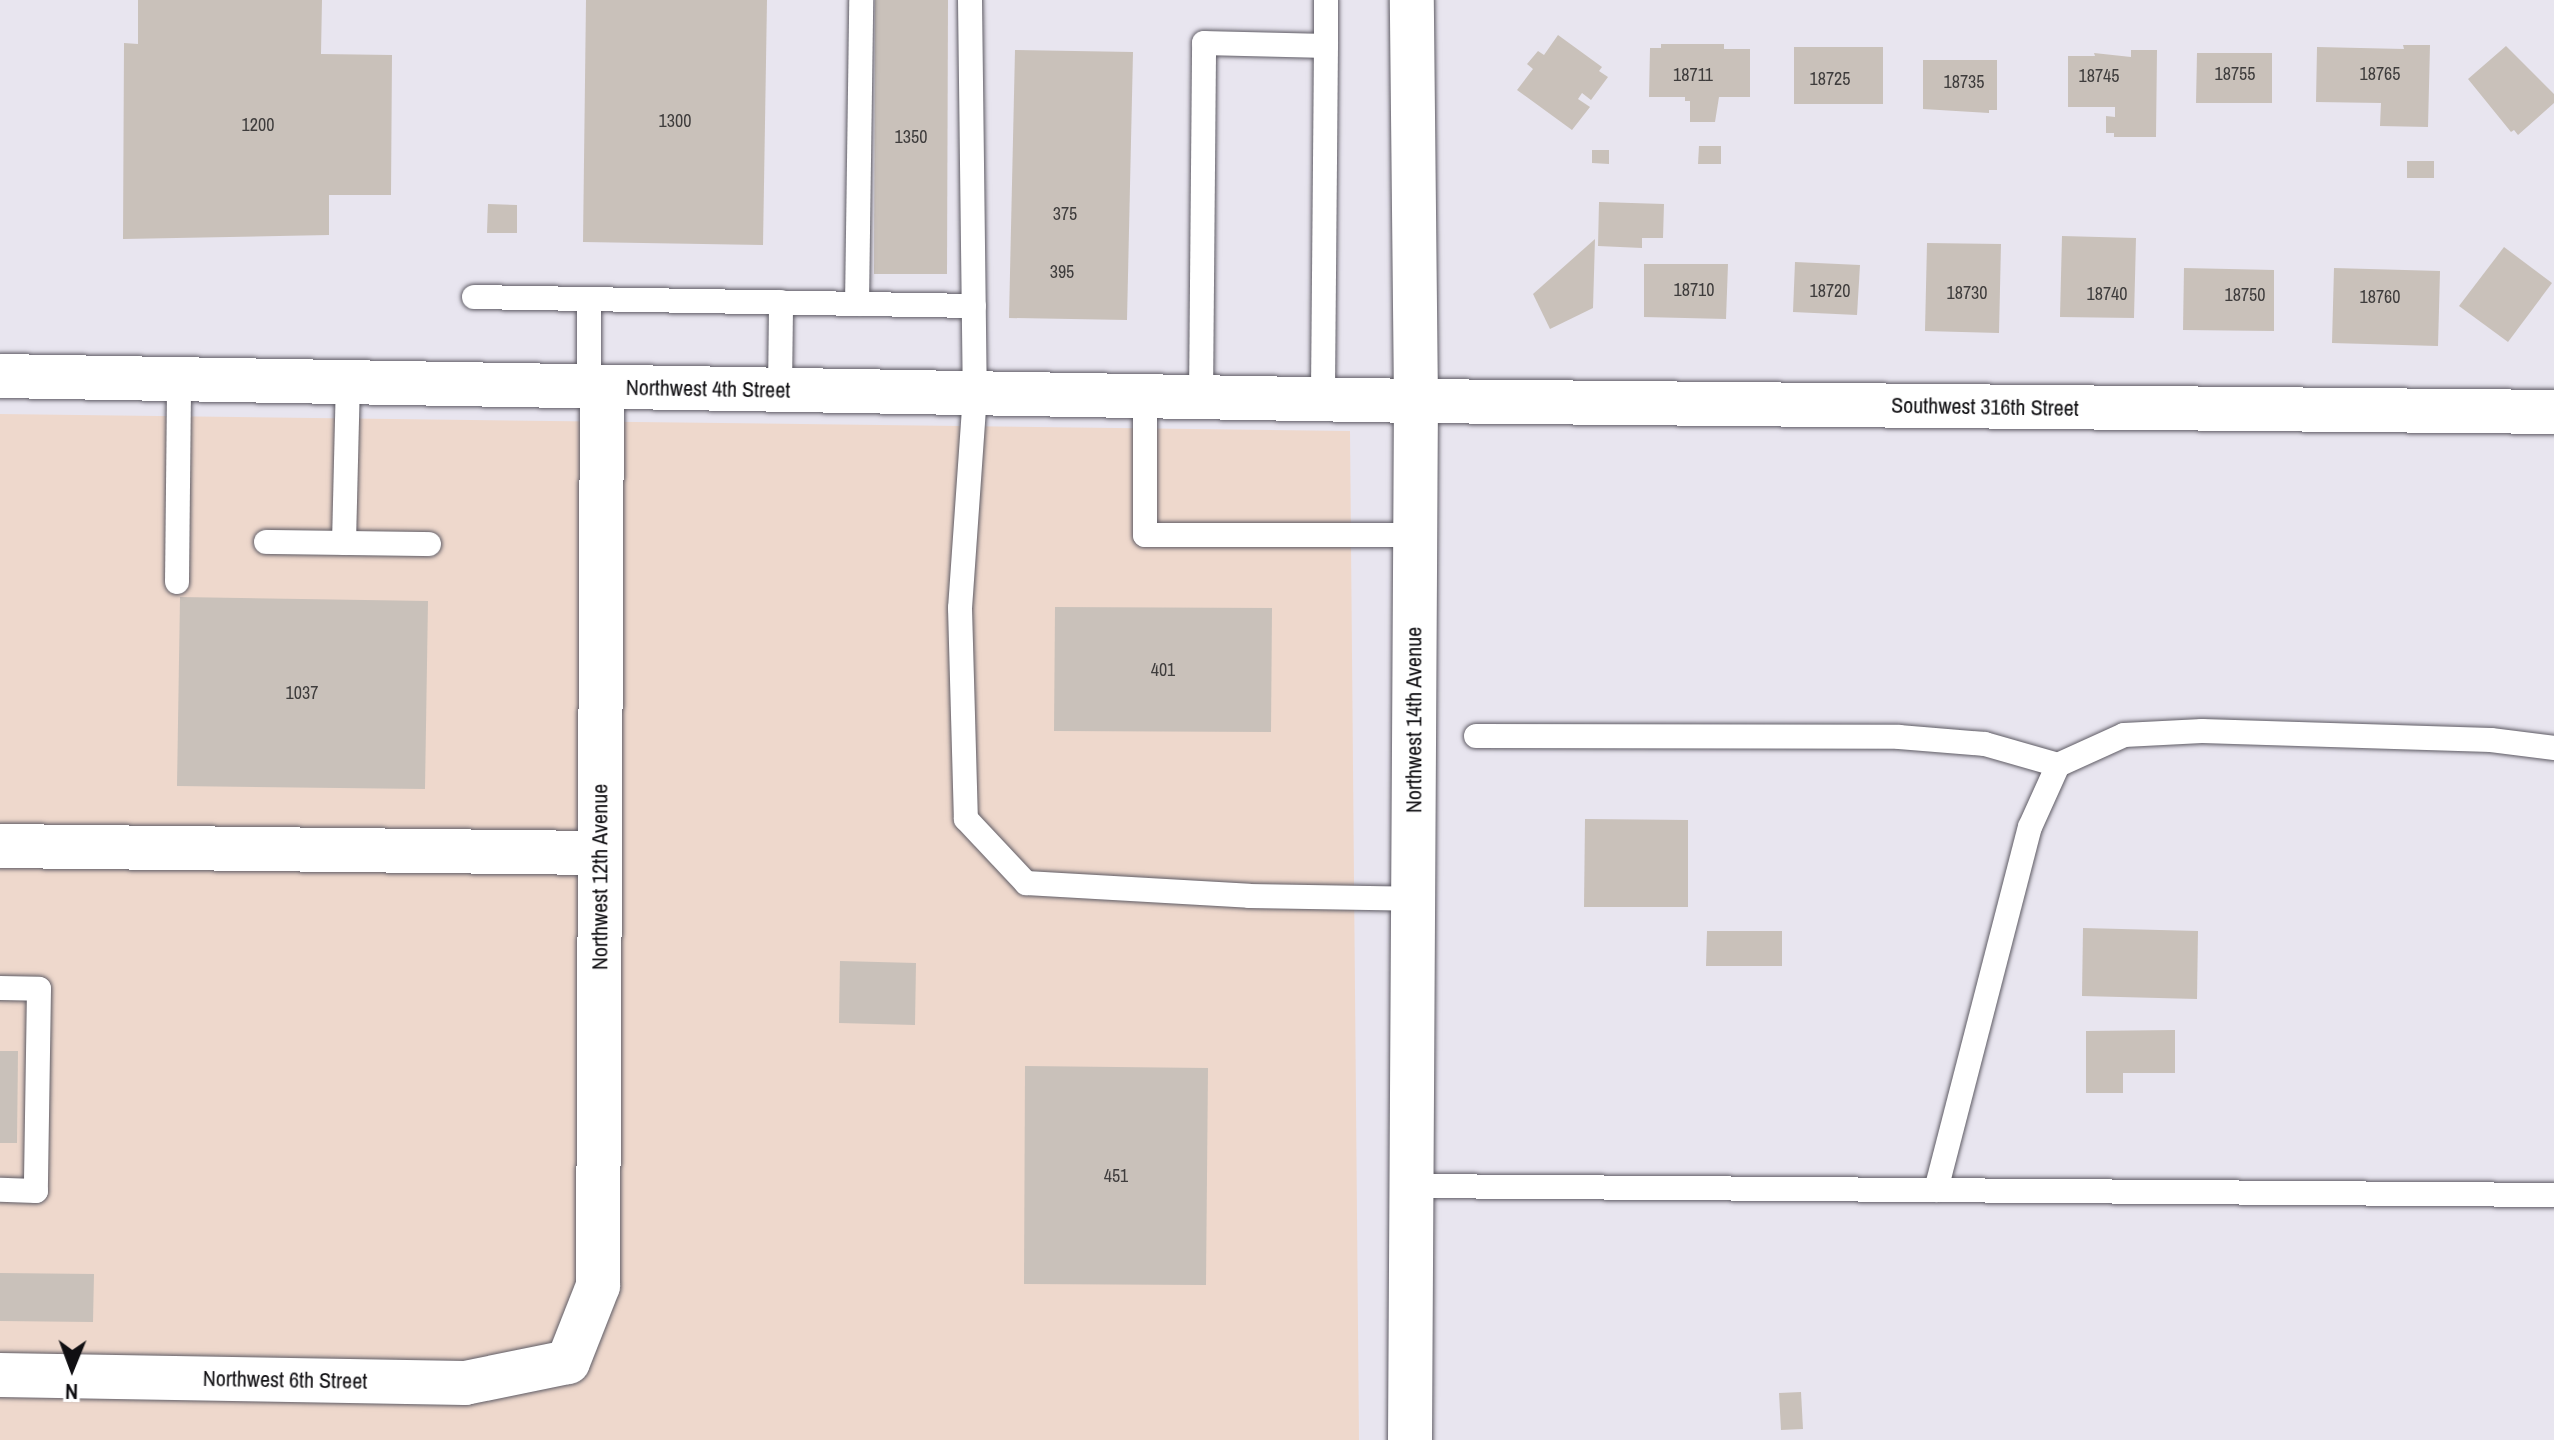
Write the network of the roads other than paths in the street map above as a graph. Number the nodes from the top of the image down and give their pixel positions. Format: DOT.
graph roads {
  1 [pos="861,0"];
  2 [pos="970,0"];
  3 [pos="1326,0"];
  4 [pos="1412,0"];
  5 [pos="1326,46"];
  6 [pos="474,297"];
  7 [pos="589,299"];
  8 [pos="781,302"];
  9 [pos="857,304"];
  10 [pos="974,306"];
  11 [pos="0,376"];
  12 [pos="179,379"];
  13 [pos="348,382"];
  14 [pos="596,386"];
  15 [pos="780,390"];
  16 [pos="975,394"];
  17 [pos="1145,397"];
  18 [pos="1201,398"];
  19 [pos="1323,400"];
  20 [pos="1416,401"];
  21 [pos="2554,412"];
  22 [pos="1415,535"];
  23 [pos="266,542"];
  24 [pos="344,543"];
  25 [pos="429,544"];
  26 [pos="177,582"];
  27 [pos="1476,736"];
  28 [pos="2554,748"];
  29 [pos="2058,765"];
  30 [pos="0,846"];
  31 [pos="600,853"];
  32 [pos="1413,899"];
  33 [pos="0,988"];
  34 [pos="1411,1186"];
  35 [pos="0,1190"];
  36 [pos="1936,1190"];
  37 [pos="2554,1195"];
  38 [pos="568,1362"];
  39 [pos="0,1375"];
  40 [pos="1410,1440"];
  1 -- 9 [label="lane"];
  2 -- 10 [label="lane"];
  3 -- 5 [label="lane"];
  4 -- 20 [label="street, Northwest 14th Avenue"];
  5 -- 18 [label="lane"];
  5 -- 19 [label="lane"];
  6 -- 7 [label="lane"];
  7 -- 8 [label="lane"];
  7 -- 14 [label="lane"];
  8 -- 9 [label="lane"];
  8 -- 15 [label="lane"];
  9 -- 10 [label="lane"];
  10 -- 16 [label="lane"];
  11 -- 12 [label="street, Northwest 4th Street"];
  12 -- 13 [label="street, Northwest 4th Street"];
  12 -- 26 [label="lane"];
  13 -- 14 [label="street, Northwest 4th Street"];
  13 -- 24 [label="lane"];
  14 -- 15 [label="street, Northwest 4th Street"];
  14 -- 31 [label="street, Northwest 12th Avenue"];
  15 -- 16 [label="street, Northwest 4th Street"];
  16 -- 17 [label="street, Northwest 4th Street"];
  16 -- 32 [label="lane"];
  17 -- 18 [label="street, Northwest 4th Street"];
  17 -- 22 [label="lane"];
  18 -- 19 [label="street, Northwest 4th Street"];
  19 -- 20 [label="street, Northwest 4th Street"];
  20 -- 21 [label="street, Southwest 316th Street"];
  20 -- 22 [label="street, Northwest 14th Avenue"];
  22 -- 32 [label="street, Northwest 14th Avenue"];
  23 -- 24 [label="lane"];
  24 -- 25 [label="lane"];
  27 -- 29 [label="lane"];
  28 -- 29 [label="lane"];
  29 -- 36 [label="lane"];
  30 -- 31 [label="street"];
  31 -- 38 [label="street, Northwest 12th Avenue"];
  32 -- 34 [label="street, Northwest 14th Avenue"];
  33 -- 35 [label="lane"];
  34 -- 36 [label="lane"];
  34 -- 40 [label="street, Northwest 14th Avenue"];
  36 -- 37 [label="lane"];
  38 -- 39 [label="street, Northwest 6th Street"];
}
